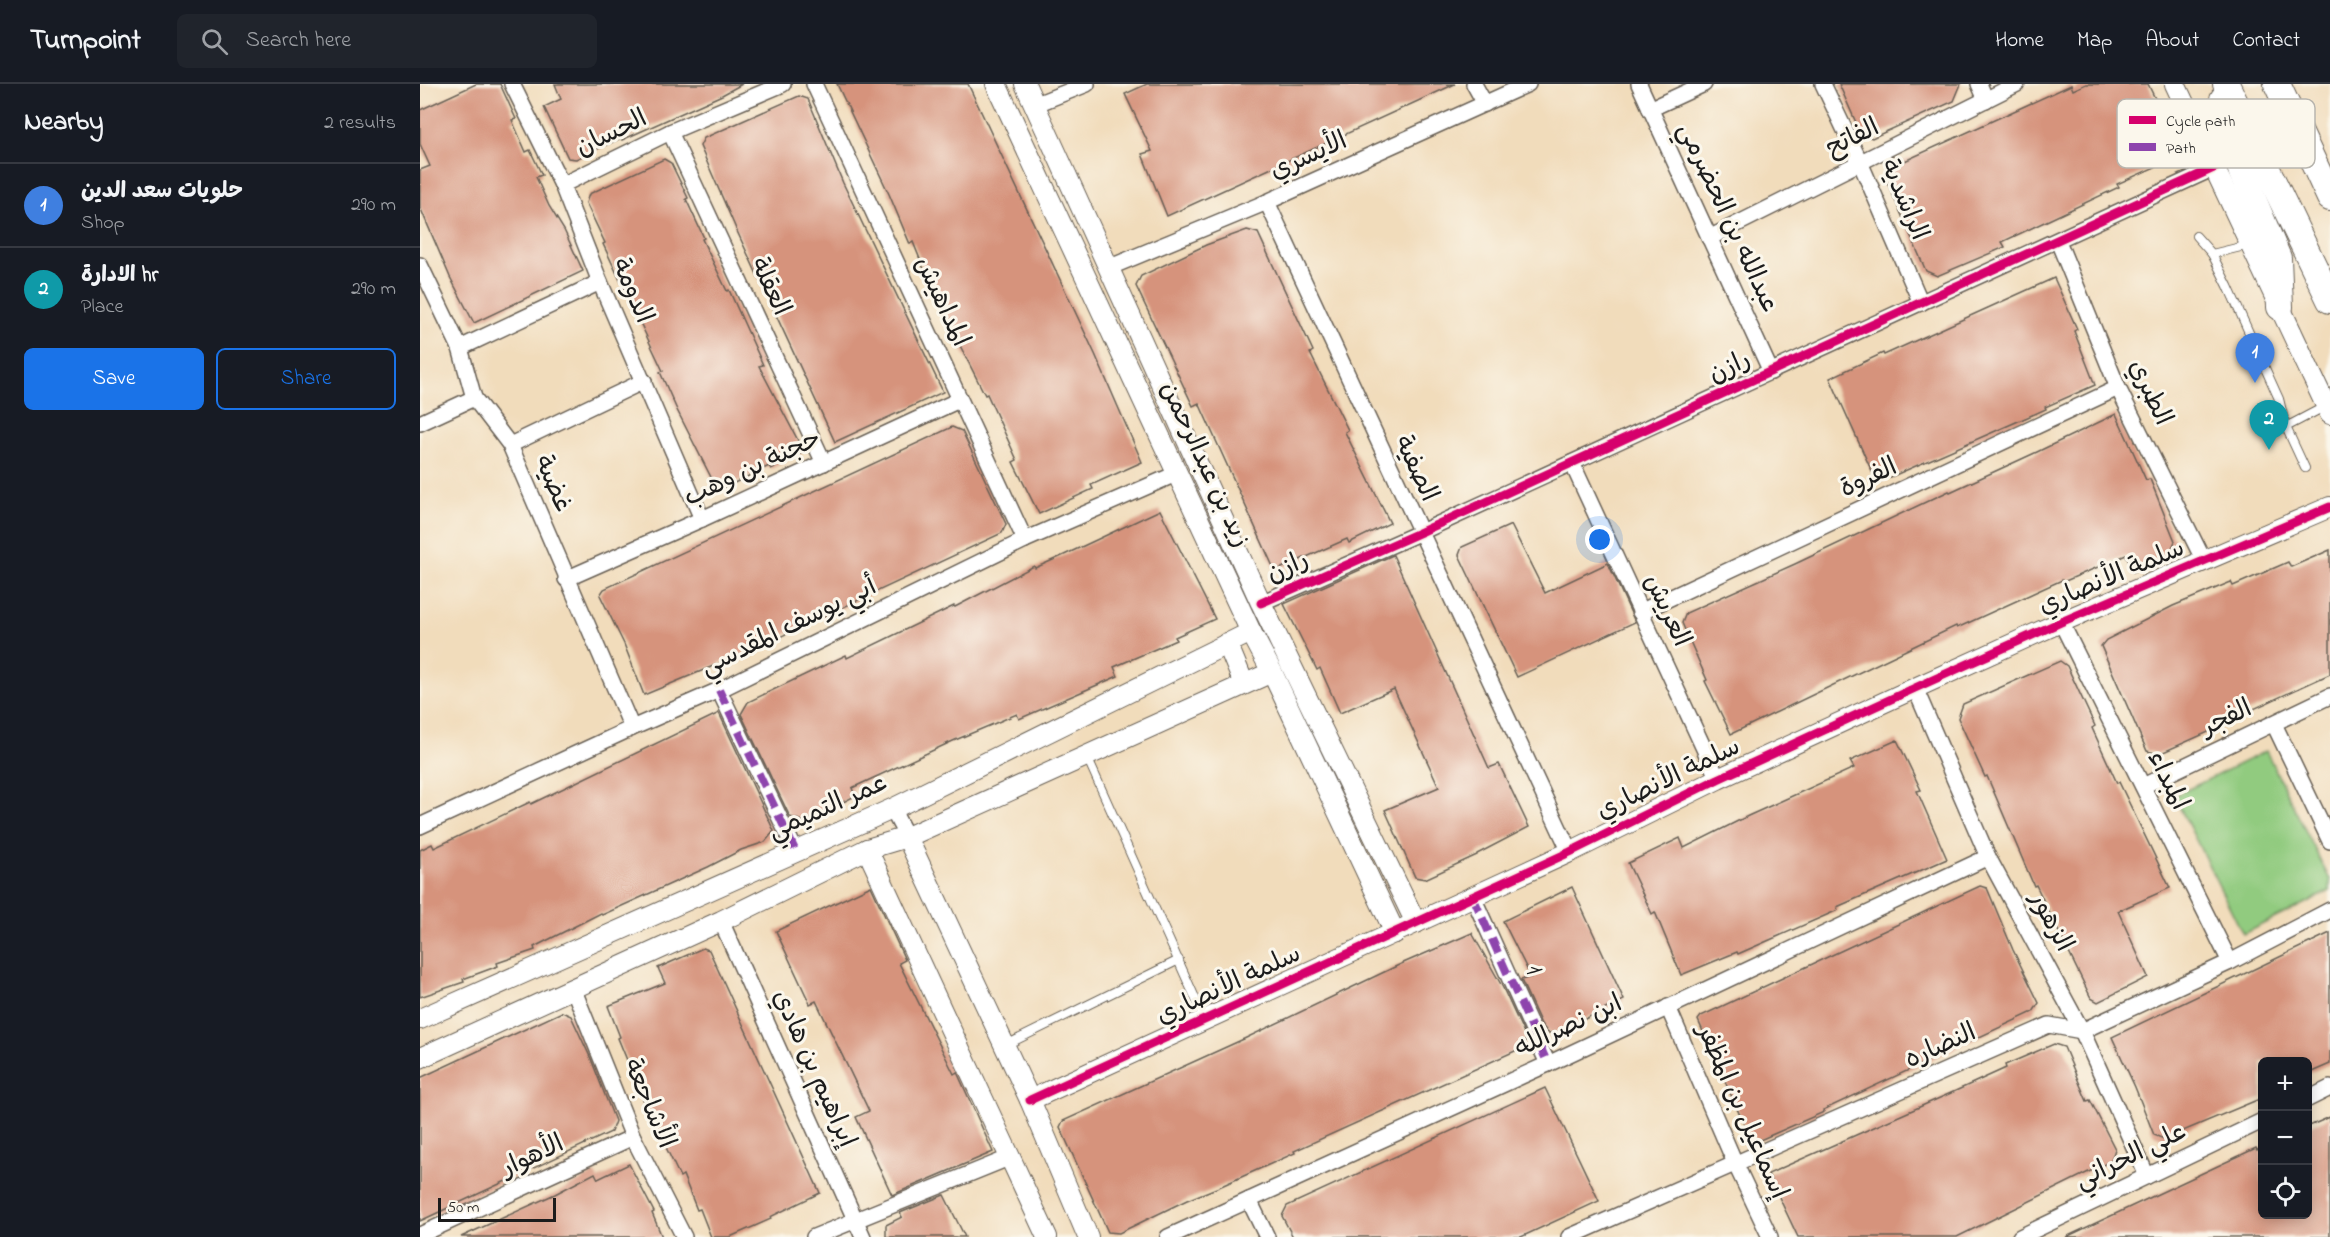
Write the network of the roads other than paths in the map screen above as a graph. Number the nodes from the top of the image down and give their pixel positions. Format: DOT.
graph roads {
  1 [pos="512,84"];
  2 [pos="783,84"];
  3 [pos="814,84"];
  4 [pos="996,84"];
  5 [pos="1025,84"];
  6 [pos="1087,84"];
  7 [pos="1474,84"];
  8 [pos="1528,84"];
  9 [pos="1639,84"];
  10 [pos="1704,84"];
  11 [pos="1823,84"];
  12 [pos="1979,84"];
  13 [pos="2017,84"];
  14 [pos="2175,84"];
  15 [pos="2220,84"];
  16 [pos="2226,84"];
  17 [pos="2277,84"];
  18 [pos="2182,99"];
  19 [pos="2222,99"];
  20 [pos="2233,99"];
  21 [pos="2284,99"];
  22 [pos="1986,100"];
  23 [pos="1485,104"];
  24 [pos="1034,105"];
  25 [pos="1650,109"];
  26 [pos="670,132"];
  27 [pos="1860,162"];
  28 [pos="2315,166"];
  29 [pos="2214,168"];
  30 [pos="2216,168"];
  31 [pos="2241,168"];
  32 [pos="2266,168"];
  33 [pos="561,185"];
  34 [pos="2330,198"];
  35 [pos="1267,202"];
  36 [pos="2196,236"];
  37 [pos="1709,238"];
  38 [pos="2058,241"];
  39 [pos="2251,244"];
  40 [pos="2212,254"];
  41 [pos="420,265"];
  42 [pos="1108,268"];
  43 [pos="600,282"];
  44 [pos="2330,300"];
  45 [pos="1921,303"];
  46 [pos="2280,307"];
  47 [pos="460,348"];
  48 [pos="1771,372"];
  49 [pos="644,381"];
  50 [pos="2118,388"];
  51 [pos="474,398"];
  52 [pos="959,400"];
  53 [pos="2328,410"];
  54 [pos="420,423"];
  55 [pos="2286,427"];
  56 [pos="510,445"];
  57 [pos="824,463"];
  58 [pos="1572,463"];
  59 [pos="2305,468"];
  60 [pos="1178,473"];
  61 [pos="2330,507"];
  62 [pos="702,519"];
  63 [pos="1421,532"];
  64 [pos="1025,540"];
  65 [pos="2204,561"];
  66 [pos="566,579"];
  67 [pos="1261,603"];
  68 [pos="1640,612"];
  69 [pos="2061,622"];
  70 [pos="1251,632"];
  71 [pos="1227,643"];
  72 [pos="1272,672"];
  73 [pos="1244,684"];
  74 [pos="1915,688"];
  75 [pos="719,690"];
  76 [pos="2330,696"];
  77 [pos="2274,724"];
  78 [pos="632,728"];
  79 [pos="1087,756"];
  80 [pos="1718,778"];
  81 [pos="2143,786"];
  82 [pos="892,809"];
  83 [pos="420,826"];
  84 [pos="907,837"];
  85 [pos="2330,841"];
  86 [pos="867,849"];
  87 [pos="796,852"];
  88 [pos="1570,852"];
  89 [pos="1988,857"];
  90 [pos="1473,897"];
  91 [pos="2330,910"];
  92 [pos="721,921"];
  93 [pos="1416,923"];
  94 [pos="1395,933"];
  95 [pos="1179,960"];
  96 [pos="2230,962"];
  97 [pos="573,988"];
  98 [pos="1668,1007"];
  99 [pos="420,1019"];
  100 [pos="1205,1020"];
  101 [pos="2082,1031"];
  102 [pos="1005,1046"];
  103 [pos="420,1058"];
  104 [pos="1548,1064"];
  105 [pos="2330,1088"];
  106 [pos="2312,1097"];
  107 [pos="1030,1101"];
  108 [pos="2258,1122"];
  109 [pos="633,1137"];
  110 [pos="1011,1157"];
  111 [pos="1735,1163"];
  112 [pos="2147,1176"];
  113 [pos="1250,1200"];
  114 [pos="855,1221"];
  115 [pos="1592,1232"];
  116 [pos="420,1235"];
  117 [pos="684,1237"];
  118 [pos="814,1237"];
  119 [pos="863,1237"];
  120 [pos="1047,1237"];
  121 [pos="1088,1237"];
  122 [pos="1168,1237"];
  123 [pos="1267,1237"];
  124 [pos="1569,1237"];
  125 [pos="1770,1237"];
  126 [pos="2020,1237"];
  1 -- 33 [label="street, الدومة"];
  2 -- 26 [label="street, الحسان"];
  3 -- 52 [label="street, المداهيش"];
  4 -- 60 [label="street, زيد بن عبدالرحمن"];
  5 -- 24 [label="street, زيد بن عبدالرحمن"];
  6 -- 24 [label="street"];
  7 -- 23 [label="street"];
  8 -- 23 [label="street, الأيسري"];
  9 -- 25 [label="street, عبدالله بن الحضرمي"];
  10 -- 25 [label="street"];
  11 -- 27 [label="street, الراشدية"];
  12 -- 22 [label="street"];
  13 -- 22 [label="street, الفاتح"];
  14 -- 18 [label="street"];
  15 -- 19 [label="main road"];
  16 -- 20 [label="main road"];
  17 -- 21 [label="main road"];
  22 -- 27 [label="street, الفاتح"];
  23 -- 35 [label="street, الأيسري"];
  24 -- 42 [label="street, زيد بن عبدالرحمن"];
  25 -- 37 [label="street, عبدالله بن الحضرمي"];
  26 -- 33 [label="street, الحسان"];
  26 -- 57 [label="street, العقلة"];
  27 -- 37 [label="street, الفاتح"];
  27 -- 45 [label="street, الراشدية"];
  28 -- 34 [label="main road"];
  29 -- 38 [label="street, رازن"];
  30 -- 39 [label="street"];
  31 -- 46 [label="main road"];
  32 -- 44 [label="main road"];
  33 -- 43 [label="street, الدومة"];
  35 -- 42 [label="street, الأيسري"];
  35 -- 63 [label="street, الصفية"];
  36 -- 40 [label="lane"];
  37 -- 48 [label="street, عبدالله بن الحضرمي"];
  38 -- 45 [label="street, رازن"];
  38 -- 50 [label="street, الطبري"];
  39 -- 40 [label="lane"];
  39 -- 46 [label="street"];
  40 -- 55 [label="lane"];
  41 -- 47 [label="street, غضية"];
  42 -- 67 [label="street, زيد بن عبدالرحمن"];
  43 -- 47 [label="street"];
  43 -- 49 [label="street, الدومة"];
  45 -- 48 [label="street, رازن"];
  46 -- 53 [label="street"];
  47 -- 51 [label="street, غضية"];
  48 -- 58 [label="street, رازن"];
  49 -- 56 [label="street"];
  49 -- 62 [label="street, الدومة"];
  50 -- 65 [label="street, الطبري"];
  50 -- 68 [label="street, الفروة"];
  51 -- 54 [label="street"];
  51 -- 56 [label="street, غضية"];
  52 -- 57 [label="street, حجنة بن وهب"];
  52 -- 64 [label="street, المداهيش"];
  53 -- 55 [label="lane"];
  55 -- 59 [label="lane"];
  56 -- 66 [label="street, غضية"];
  57 -- 62 [label="street, حجنة بن وهب"];
  58 -- 63 [label="street, رازن"];
  58 -- 68 [label="street, العريش"];
  60 -- 64 [label="street, أبي يوسف المقدسي"];
  60 -- 70 [label="street, زيد بن عبدالرحمن"];
  61 -- 65 [label="street, سلمة الأنصاري"];
  62 -- 66 [label="street, حجنة بن وهب"];
  63 -- 67 [label="street, رازن"];
  63 -- 88 [label="street, الصفية"];
  64 -- 75 [label="street, أبي يوسف المقدسي"];
  65 -- 69 [label="street, سلمة الأنصاري"];
  66 -- 78 [label="street, غضية"];
  67 -- 93 [label="street, زيد بن عبدالرحمن"];
  68 -- 80 [label="street, العريش"];
  69 -- 74 [label="street, سلمة الأنصاري"];
  69 -- 81 [label="street, المبداء"];
  70 -- 71 [label="street, عمر التميمي"];
  70 -- 72 [label="street, زيد بن عبدالرحمن"];
  71 -- 73 [label="street"];
  71 -- 82 [label="street, عمر التميمي"];
  72 -- 73 [label="street"];
  72 -- 94 [label="street, زيد بن عبدالرحمن"];
  73 -- 79 [label="street"];
  74 -- 80 [label="street, سلمة الأنصاري"];
  74 -- 89 [label="street, الزهور"];
  75 -- 78 [label="street, أبي يوسف المقدسي"];
  75 -- 87 [label="street"];
  76 -- 77 [label="street, الفجر"];
  77 -- 81 [label="street, الفجر"];
  77 -- 85 [label="street"];
  78 -- 83 [label="street, أبي يوسف المقدسي"];
  79 -- 84 [label="street"];
  79 -- 95 [label="lane"];
  80 -- 88 [label="street, سلمة الأنصاري"];
  81 -- 96 [label="street, المبداء"];
  82 -- 84 [label="street"];
  82 -- 87 [label="street, عمر التميمي"];
  84 -- 86 [label="street"];
  84 -- 102 [label="street"];
  86 -- 92 [label="street"];
  86 -- 110 [label="street"];
  87 -- 99 [label="street, عمر التميمي"];
  88 -- 90 [label="street, سلمة الأنصاري"];
  89 -- 98 [label="street, ابن نصرالله"];
  89 -- 101 [label="street, الزهور"];
  90 -- 93 [label="street, سلمة الأنصاري"];
  90 -- 104 [label="street, 1"];
  91 -- 96 [label="street"];
  92 -- 97 [label="street"];
  92 -- 114 [label="street, إبراهيم بن هادي"];
  93 -- 94 [label="street, سلمة الأنصاري"];
  94 -- 100 [label="street, سلمة الأنصاري"];
  95 -- 100 [label="lane"];
  95 -- 102 [label="lane"];
  96 -- 101 [label="street"];
  97 -- 103 [label="street"];
  97 -- 109 [label="street, الأشاجعة"];
  98 -- 104 [label="street, ابن نصرالله"];
  98 -- 111 [label="street, إسماعيل بن المظفر"];
  100 -- 107 [label="street, سلمة الأنصاري"];
  101 -- 111 [label="street, النضاره"];
  101 -- 112 [label="street, الزهور"];
  102 -- 107 [label="street"];
  104 -- 113 [label="street, ابن نصرالله"];
  105 -- 106 [label="street"];
  107 -- 121 [label="street"];
  108 -- 112 [label="street, علي الحراني"];
  109 -- 116 [label="street, الأهوار"];
  109 -- 117 [label="street, الأشاجعة"];
  110 -- 114 [label="street"];
  110 -- 120 [label="street"];
  111 -- 115 [label="street, النضاره"];
  111 -- 125 [label="street, إسماعيل بن المظفر"];
  112 -- 126 [label="street, علي الحراني"];
  113 -- 122 [label="street, ابن نصرالله"];
  113 -- 123 [label="street"];
  114 -- 118 [label="street"];
  114 -- 119 [label="street, إبراهيم بن هادي"];
  115 -- 124 [label="street, النضاره"];
}
